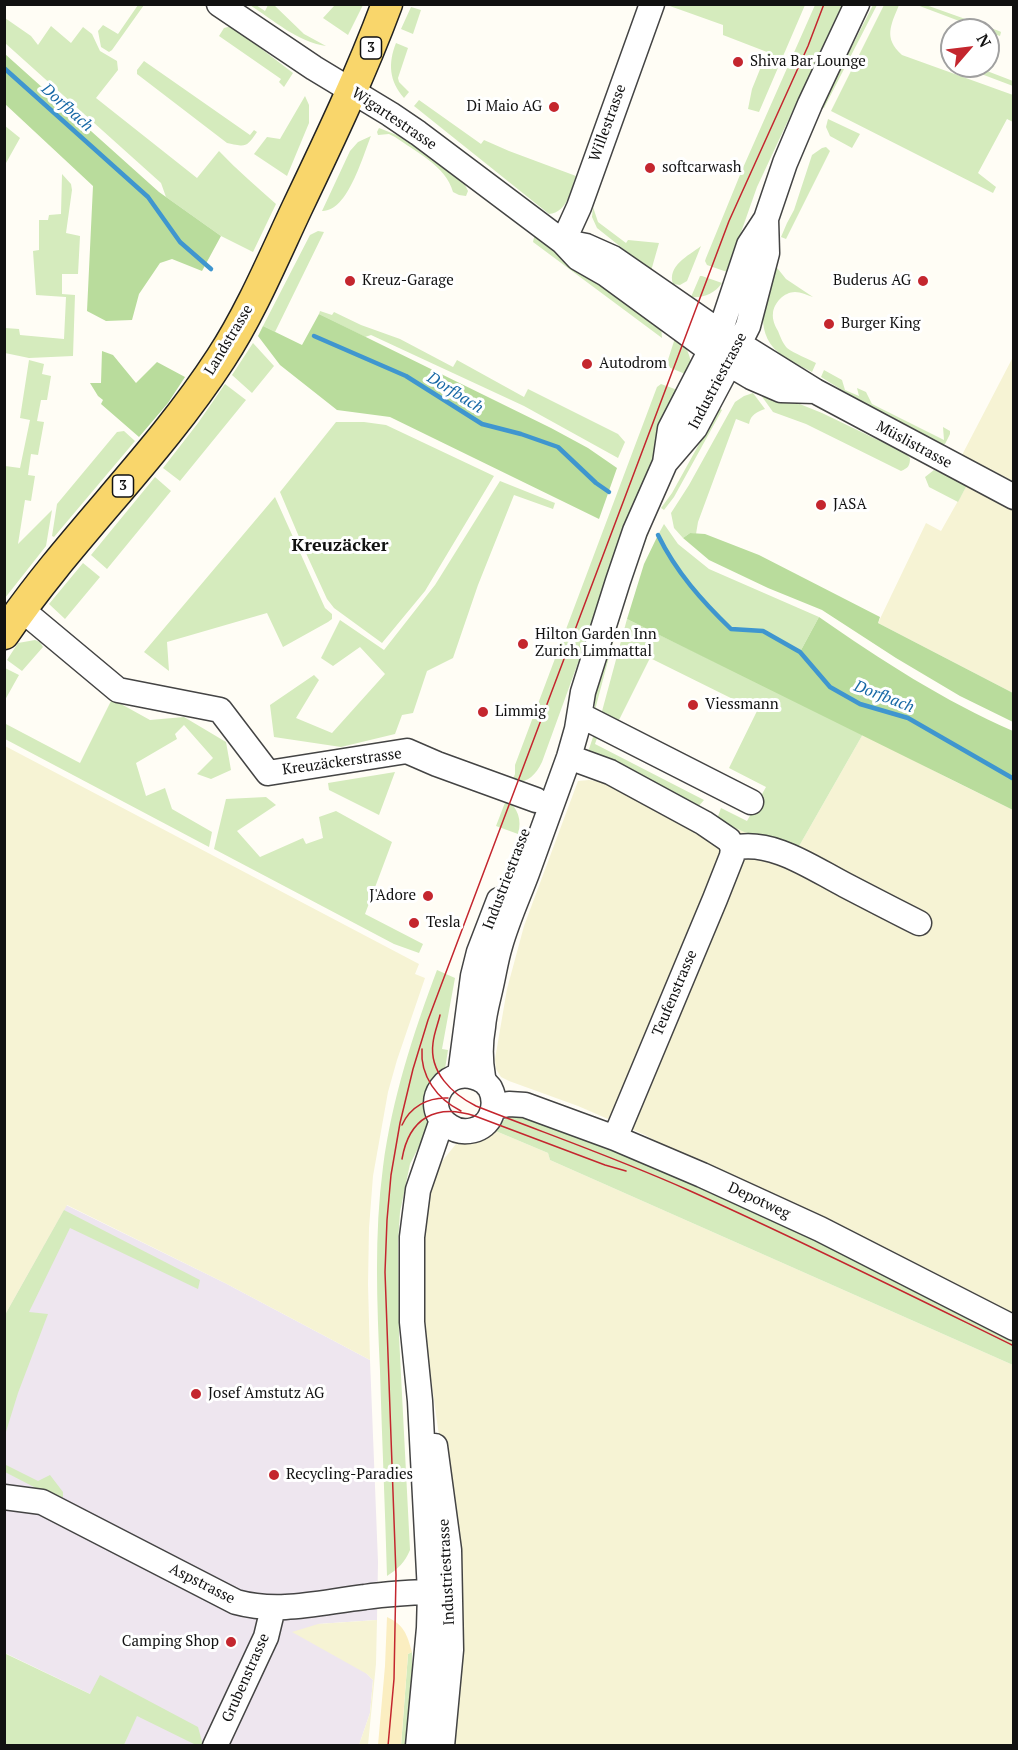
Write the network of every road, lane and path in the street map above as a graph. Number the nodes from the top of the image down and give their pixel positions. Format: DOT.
graph roads {
  1 [pos="219,4"];
  2 [pos="387,4"];
  3 [pos="652,4"];
  4 [pos="857,4"];
  5 [pos="352,91"];
  6 [pos="766,219"];
  7 [pos="563,242"];
  8 [pos="738,281"];
  9 [pos="678,303"];
  10 [pos="725,348"];
  11 [pos="1014,497"];
  12 [pos="21,609"];
  13 [pos="4,634"];
  14 [pos="582,704"];
  15 [pos="569,757"];
  16 [pos="721,787"];
  17 [pos="536,800"];
  18 [pos="751,802"];
  19 [pos="704,823"];
  20 [pos="732,846"];
  21 [pos="920,923"];
  22 [pos="459,1075"];
  23 [pos="483,1081"];
  24 [pos="494,1107"];
  25 [pos="452,1126"];
  26 [pos="615,1138"];
  27 [pos="1014,1328"];
  28 [pos="4,1497"];
  29 [pos="440,1591"];
  30 [pos="273,1608"];
  31 [pos="215,1746"];
  32 [pos="418,1746"];
  33 [pos="442,1746"];
  1 -- 5 [label="street, Wigartestrasse"];
  2 -- 5 [label="main road, Landstrasse / 3"];
  3 -- 7 [label="street, Willestrasse"];
  4 -- 6 [label="street, Industriestrasse"];
  5 -- 7 [label="street, Wigartestrasse"];
  5 -- 12 [label="main road, Landstrasse / 3"];
  6 -- 8 [label="street, Industriestrasse"];
  6 -- 10 [label="street, Industriestrasse"];
  7 -- 9 [label="street"];
  7 -- 10 [label="street"];
  8 -- 9 [label="street"];
  8 -- 10 [label="street, Industriestrasse"];
  9 -- 10 [label="street"];
  10 -- 11 [label="street, Müslistrasse"];
  10 -- 14 [label="street, Industriestrasse"];
  12 -- 13 [label="main road, Landstrasse / 3"];
  12 -- 17 [label="street, Kreuzäckerstrasse"];
  14 -- 15 [label="street, Industriestrasse"];
  14 -- 16 [label="street"];
  14 -- 17 [label="street, Industriestrasse"];
  15 -- 19 [label="street"];
  15 -- 23 [label="street, Industriestrasse"];
  16 -- 18 [label="street"];
  16 -- 19 [label="street"];
  17 -- 22 [label="street, Industriestrasse"];
  19 -- 20 [label="street"];
  20 -- 21 [label="street"];
  20 -- 26 [label="street, Teufenstrasse"];
  22 -- 23 [label="street"];
  22 -- 25 [label="street, Industriestrasse"];
  23 -- 24 [label="street, Industriestrasse"];
  24 -- 25 [label="street"];
  24 -- 26 [label="street, Depotweg"];
  25 -- 29 [label="street, Industriestrasse"];
  26 -- 27 [label="street, Depotweg"];
  28 -- 30 [label="street, Aspstrasse"];
  29 -- 30 [label="street, Aspstrasse"];
  29 -- 32 [label="street, Industriestrasse"];
  29 -- 33 [label="street, Industriestrasse"];
  30 -- 31 [label="street, Grubenstrasse"];
}
